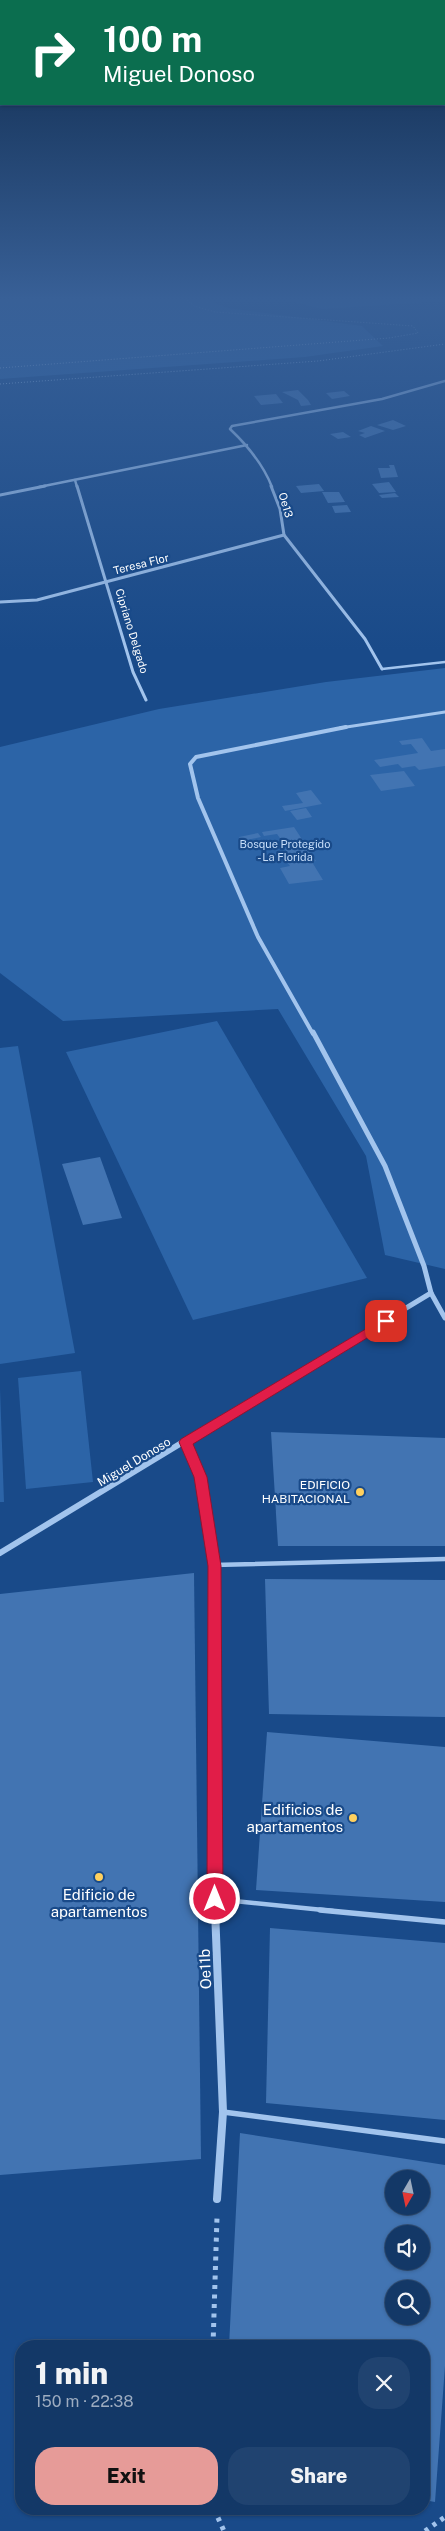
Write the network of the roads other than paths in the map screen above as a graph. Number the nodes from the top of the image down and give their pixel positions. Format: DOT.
graph roads {
  1 [pos="298,414"];
  2 [pos="247,445"];
  3 [pos="75,480"];
  4 [pos="0,495"];
  5 [pos="284,535"];
  6 [pos="106,581"];
  7 [pos="0,602"];
  8 [pos="445,662"];
  9 [pos="382,669"];
  10 [pos="146,700"];
  11 [pos="445,712"];
  12 [pos="431,1293"];
  13 [pos="445,1318"];
  14 [pos="186,1442"];
  15 [pos="0,1553"];
  16 [pos="445,1559"];
  17 [pos="214,1566"];
  18 [pos="215,1899"];
  19 [pos="445,1922"];
  20 [pos="223,2112"];
  21 [pos="444,2141"];
  22 [pos="216,2199"];
  1 -- 2 [label="street, Oe13"];
  2 -- 3 [label="street"];
  2 -- 5 [label="street, Oe13"];
  3 -- 4 [label="street"];
  3 -- 6 [label="street, Cipriano Delgado"];
  5 -- 6 [label="street, Teresa Flor"];
  5 -- 9 [label="street, Oe13"];
  6 -- 7 [label="street, Teresa Flor"];
  6 -- 10 [label="street, Cipriano Delgado"];
  8 -- 9 [label="lane"];
  11 -- 12 [label="street"];
  12 -- 13 [label="street"];
  12 -- 14 [label="street, Miguel Donoso"];
  14 -- 15 [label="street, Miguel Donoso"];
  14 -- 17 [label="street, Oe11b"];
  16 -- 17 [label="lane"];
  17 -- 18 [label="street, Oe11b"];
  18 -- 19 [label="lane"];
  18 -- 20 [label="street, Oe11b"];
  20 -- 21 [label="lane"];
  20 -- 22 [label="street, Oe11b"];
}
